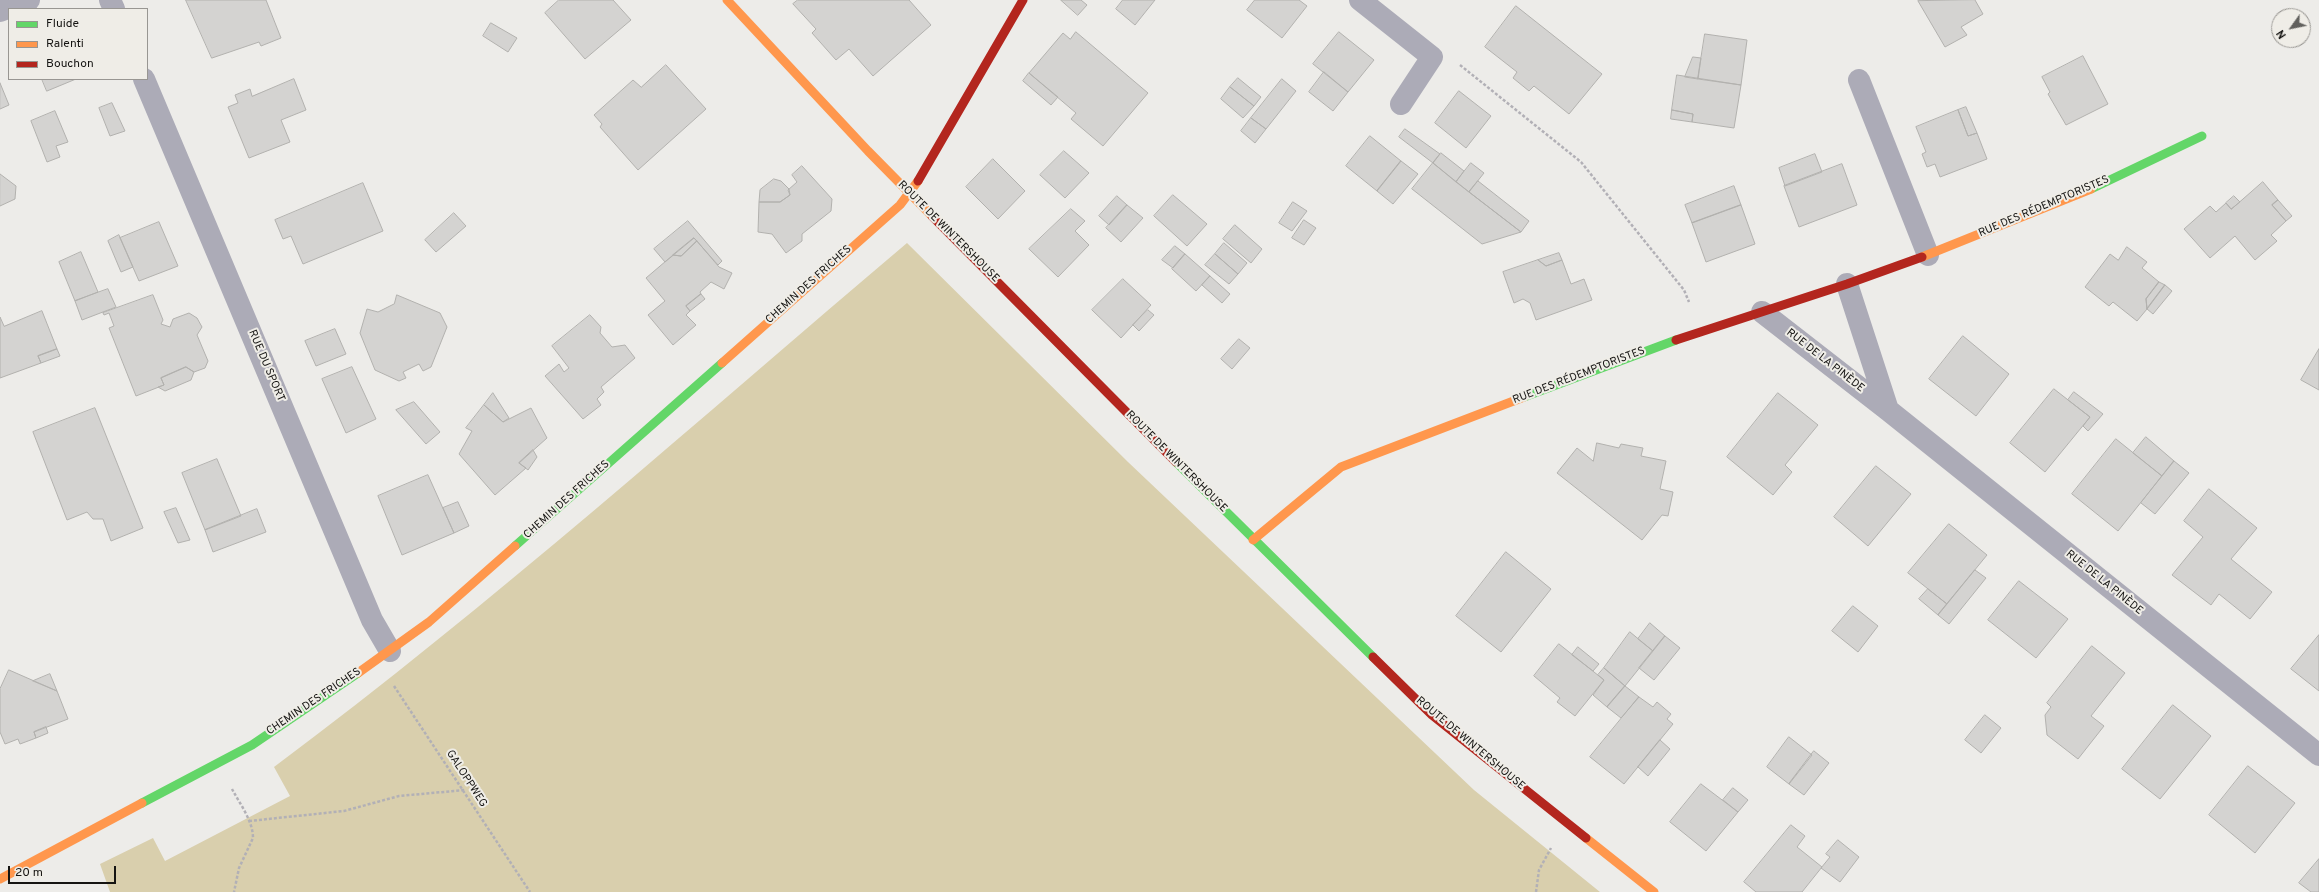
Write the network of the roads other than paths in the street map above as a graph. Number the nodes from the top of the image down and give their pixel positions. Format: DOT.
graph roads {
  1 [pos="29,0"];
  2 [pos="727,0"];
  3 [pos="1024,0"];
  4 [pos="1360,0"];
  5 [pos="0,11"];
  6 [pos="144,80"];
  7 [pos="1859,80"];
  8 [pos="1401,104"];
  9 [pos="2202,136"];
  10 [pos="910,194"];
  11 [pos="1928,255"];
  12 [pos="1847,284"];
  13 [pos="1762,312"];
  14 [pos="1888,410"];
  15 [pos="1253,540"];
  16 [pos="390,651"];
  17 [pos="2319,755"];
  18 [pos="0,879"];
  19 [pos="1654,892"];
  1 -- 5 [label="street"];
  2 -- 10 [label="street, ROUTE DE WINTERSHOUSE"];
  3 -- 10 [label="street, CHEMIN DES FRICHES"];
  4 -- 8 [label="street"];
  6 -- 16 [label="street, RUE DU SPORT"];
  7 -- 11 [label="street"];
  9 -- 11 [label="street, RUE DES RÉDEMPTORISTES"];
  10 -- 15 [label="street, ROUTE DE WINTERSHOUSE"];
  10 -- 16 [label="street, CHEMIN DES FRICHES"];
  11 -- 12 [label="street, RUE DES RÉDEMPTORISTES"];
  12 -- 13 [label="street, RUE DES RÉDEMPTORISTES"];
  12 -- 14 [label="street, RUE DE LA PINÈDE"];
  13 -- 14 [label="street, RUE DE LA PINÈDE"];
  13 -- 15 [label="street, RUE DES RÉDEMPTORISTES"];
  14 -- 17 [label="street, RUE DE LA PINÈDE"];
  15 -- 19 [label="street, ROUTE DE WINTERSHOUSE"];
  16 -- 18 [label="street, CHEMIN DES FRICHES"];
}
